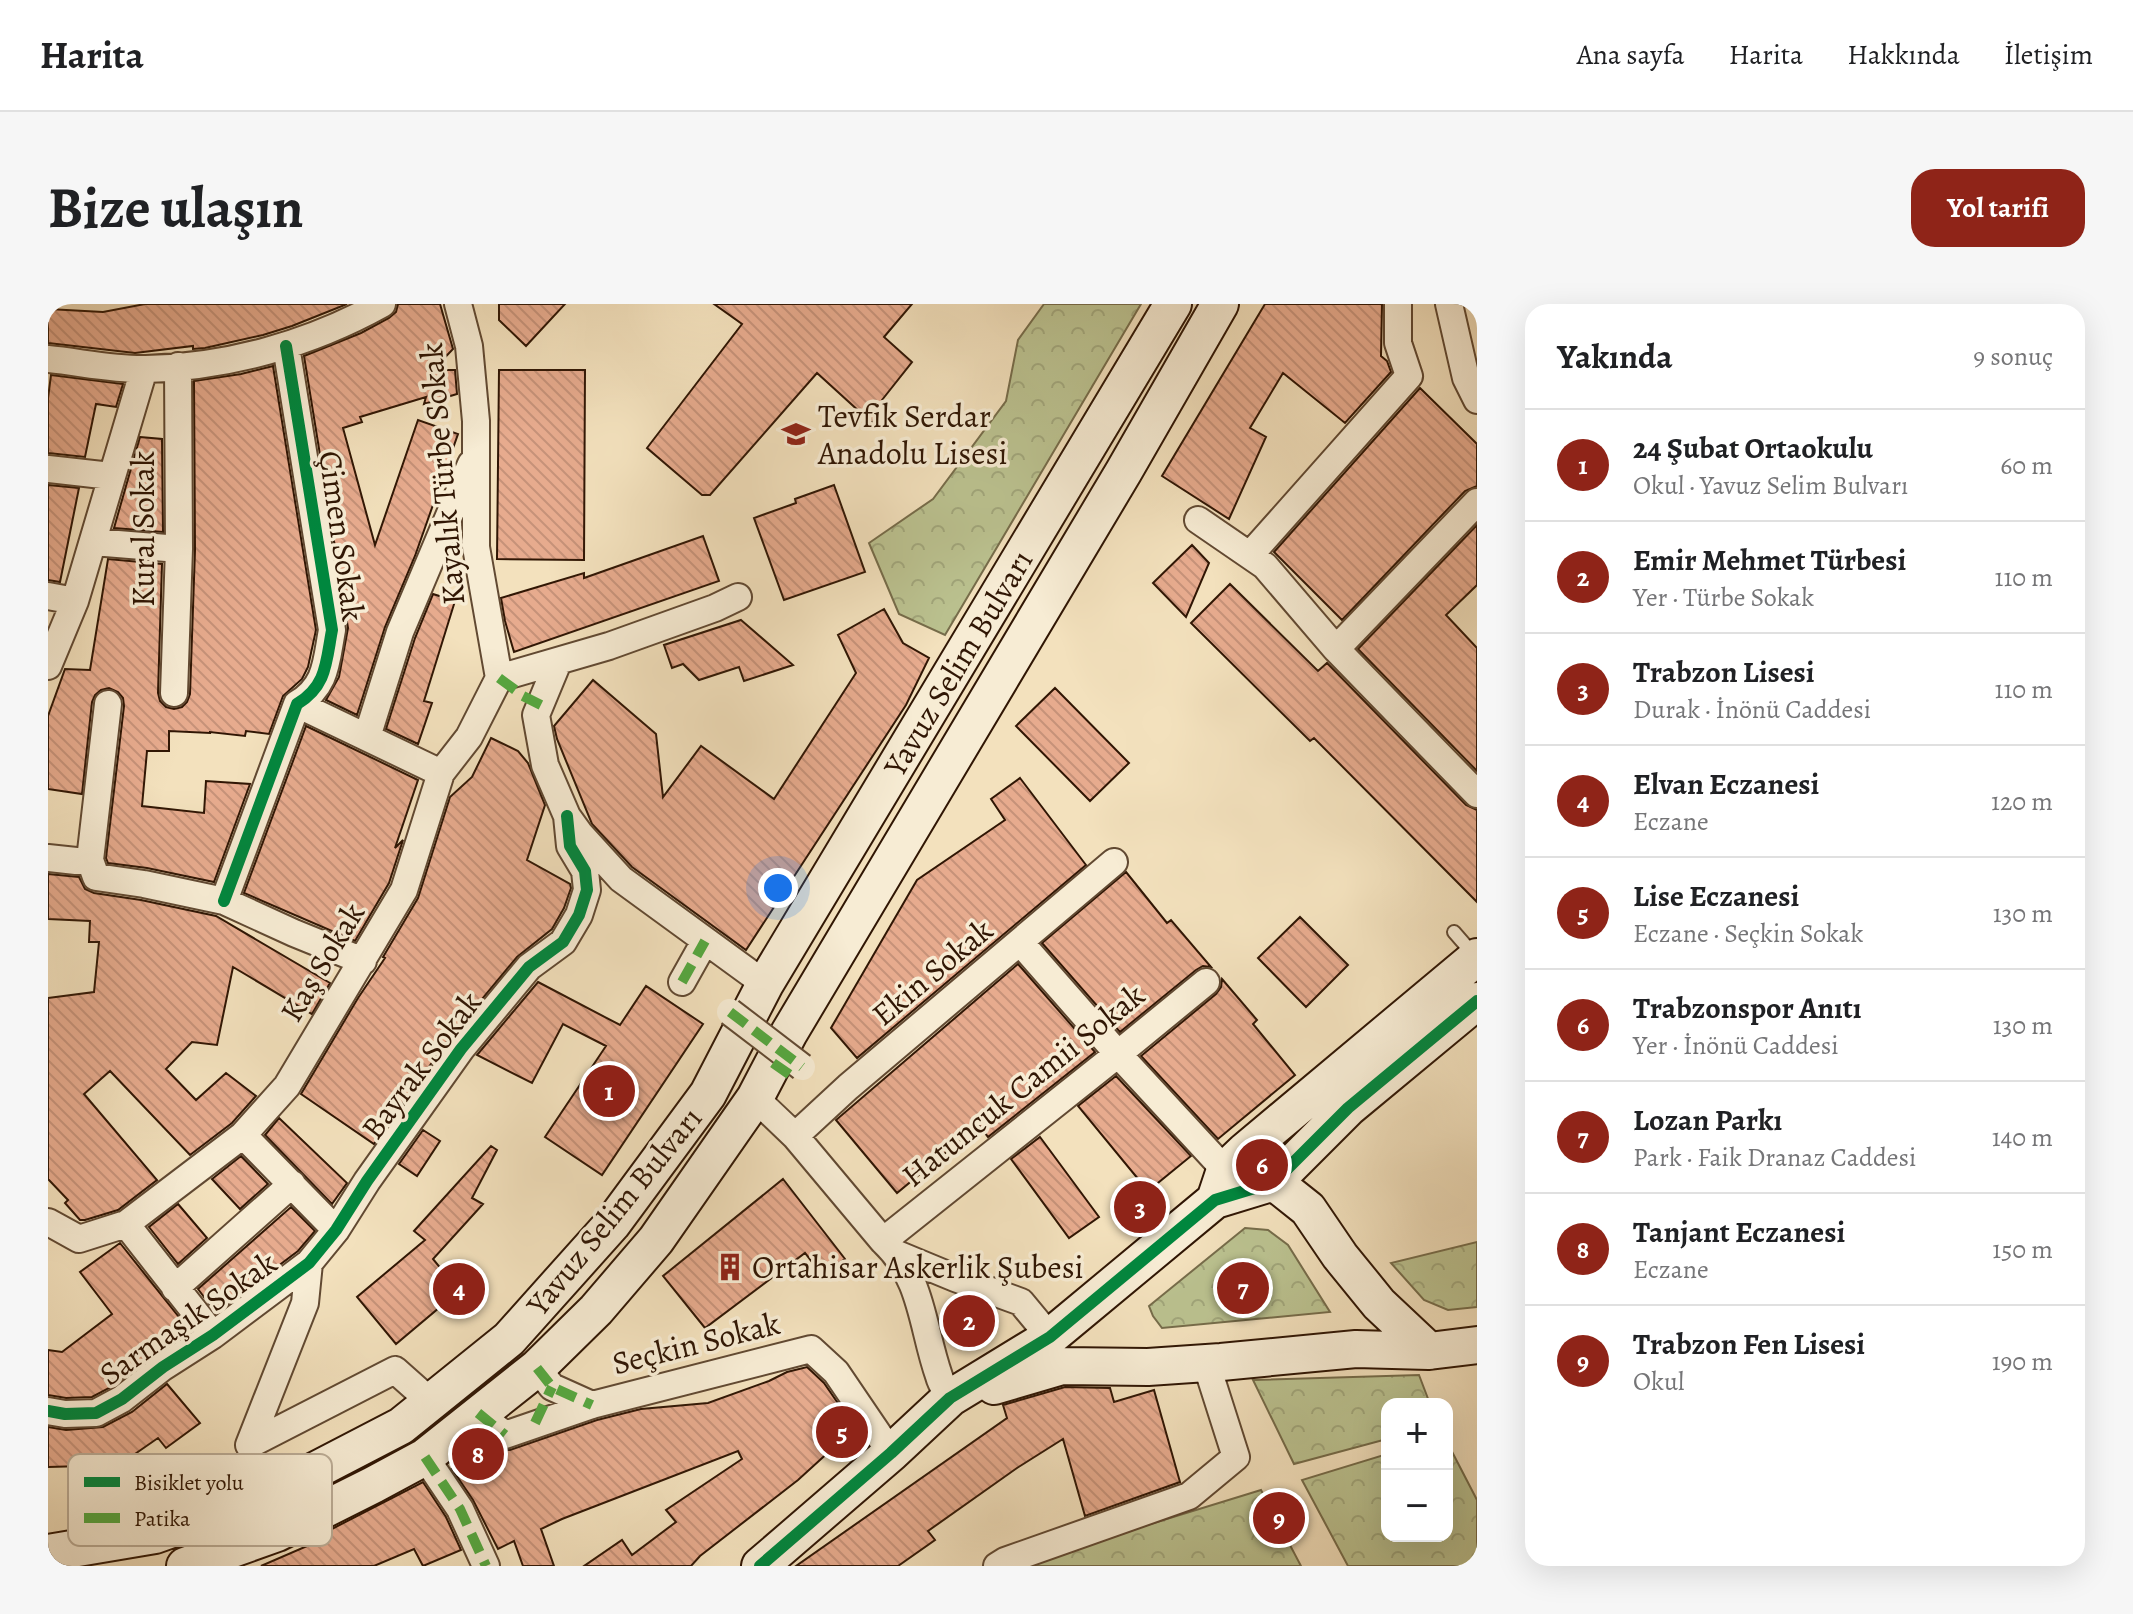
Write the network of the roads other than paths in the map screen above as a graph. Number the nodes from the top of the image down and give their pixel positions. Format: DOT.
graph roads {
  1 [pos="382,304"];
  2 [pos="458,304"];
  3 [pos="1173,304"];
  4 [pos="1220,304"];
  5 [pos="1398,304"];
  6 [pos="1449,304"];
  7 [pos="286,346"];
  8 [pos="48,359"];
  9 [pos="178,366"];
  10 [pos="144,369"];
  11 [pos="1477,400"];
  12 [pos="476,452"];
  13 [pos="48,469"];
  14 [pos="111,476"];
  15 [pos="1477,502"];
  16 [pos="1198,520"];
  17 [pos="93,542"];
  18 [pos="179,549"];
  19 [pos="1250,555"];
  20 [pos="48,596"];
  21 [pos="738,597"];
  22 [pos="75,601"];
  23 [pos="1336,649"];
  24 [pos="558,662"];
  25 [pos="48,666"];
  26 [pos="174,693"];
  27 [pos="520,693"];
  28 [pos="108,704"];
  29 [pos="297,704"];
  30 [pos="367,737"];
  31 [pos="441,773"];
  32 [pos="1477,794"];
  33 [pos="567,816"];
  34 [pos="48,858"];
  35 [pos="90,860"];
  36 [pos="1114,862"];
  37 [pos="224,901"];
  38 [pos="705,941"];
  39 [pos="1020,942"];
  40 [pos="1469,949"];
  41 [pos="363,961"];
  42 [pos="682,982"];
  43 [pos="1206,982"];
  44 [pos="765,984"];
  45 [pos="1477,1001"];
  46 [pos="730,1012"];
  47 [pos="1118,1054"];
  48 [pos="790,1069"];
  49 [pos="755,1098"];
  50 [pos="243,1135"];
  51 [pos="795,1136"];
  52 [pos="1274,1182"];
  53 [pos="292,1184"];
  54 [pos="1220,1185"];
  55 [pos="48,1222"];
  56 [pos="126,1224"];
  57 [pos="336,1230"];
  58 [pos="890,1247"];
  59 [pos="309,1263"];
  60 [pos="175,1288"];
  61 [pos="213,1335"];
  62 [pos="1050,1337"];
  63 [pos="1477,1345"];
  64 [pos="1429,1351"];
  65 [pos="1206,1363"];
  66 [pos="1148,1367"];
  67 [pos="545,1378"];
  68 [pos="950,1398"];
  69 [pos="431,1402"];
  70 [pos="592,1405"];
  71 [pos="48,1411"];
  72 [pos="535,1423"];
  73 [pos="492,1424"];
  74 [pos="891,1453"];
  75 [pos="425,1457"];
  76 [pos="332,1462"];
  77 [pos="332,1505"];
  78 [pos="90,1546"];
  79 [pos="241,1546"];
  80 [pos="48,1553"];
  81 [pos="185,1566"];
  82 [pos="486,1566"];
  83 [pos="760,1566"];
  84 [pos="997,1566"];
  1 -- 7 [label="street"];
  2 -- 12 [label="street, Kayalık Türbe Sokak"];
  3 -- 44 [label="main road, Yavuz Selim Bulvarı"];
  4 -- 48 [label="main road, Yavuz Selim Bulvarı"];
  5 -- 19 [label="street"];
  6 -- 11 [label="street"];
  7 -- 9 [label="street"];
  7 -- 29 [label="street, Çimen Sokak"];
  8 -- 10 [label="street"];
  9 -- 10 [label="street"];
  9 -- 18 [label="street, Kural Sokak"];
  10 -- 14 [label="street"];
  12 -- 27 [label="street, Kayalık Türbe Sokak"];
  12 -- 30 [label="street"];
  13 -- 14 [label="street"];
  14 -- 17 [label="street"];
  15 -- 23 [label="street"];
  16 -- 19 [label="street"];
  17 -- 18 [label="street"];
  17 -- 22 [label="street"];
  18 -- 26 [label="street, Kural Sokak"];
  19 -- 23 [label="street"];
  20 -- 22 [label="street"];
  21 -- 24 [label="street"];
  22 -- 25 [label="street"];
  23 -- 32 [label="street"];
  24 -- 27 [label="street"];
  24 -- 27 [label="street, Kayalık Türbe Sokak"];
  27 -- 31 [label="street, Kaş Sokak"];
  27 -- 33 [label="street, Kayalık Türbe Sokak"];
  28 -- 35 [label="street"];
  29 -- 30 [label="street"];
  29 -- 37 [label="street, Çimen Sokak"];
  30 -- 31 [label="street"];
  31 -- 41 [label="street, Kaş Sokak"];
  33 -- 38 [label="street, Kayalık Türbe Sokak"];
  33 -- 57 [label="street, Bayrak Sokak"];
  34 -- 35 [label="street"];
  35 -- 37 [label="street"];
  36 -- 39 [label="street, Ekin Sokak"];
  37 -- 41 [label="street"];
  38 -- 42 [label="street"];
  38 -- 44 [label="street, Kayalık Türbe Sokak"];
  39 -- 47 [label="street"];
  39 -- 51 [label="street, Ekin Sokak"];
  40 -- 54 [label="main road"];
  41 -- 50 [label="street, Kaş Sokak"];
  43 -- 47 [label="street, Hatuncuk Camii Sokak"];
  44 -- 69 [label="main road, Yavuz Selim Bulvarı"];
  45 -- 52 [label="main road"];
  46 -- 48 [label="street, bridge"];
  47 -- 54 [label="street"];
  47 -- 58 [label="street, Hatuncuk Camii Sokak"];
  48 -- 49 [label="main road, Yavuz Selim Bulvarı"];
  49 -- 51 [label="street"];
  49 -- 67 [label="main road, Yavuz Selim Bulvarı"];
  50 -- 53 [label="street"];
  50 -- 56 [label="street, Kaş Sokak"];
  51 -- 58 [label="street"];
  52 -- 54 [label="main road"];
  52 -- 64 [label="main road"];
  53 -- 57 [label="street"];
  53 -- 60 [label="street"];
  54 -- 62 [label="main road"];
  55 -- 56 [label="street, Kaş Sokak"];
  56 -- 60 [label="street"];
  57 -- 59 [label="street, Bayrak Sokak"];
  58 -- 62 [label="street"];
  58 -- 68 [label="street"];
  59 -- 61 [label="street, Sarmaşık Sokak"];
  59 -- 69 [label="street, Sarmaşık Sokak"];
  60 -- 61 [label="street"];
  61 -- 71 [label="street, Sarmaşık Sokak"];
  62 -- 66 [label="main road"];
  62 -- 68 [label="main road"];
  63 -- 64 [label="main road"];
  64 -- 65 [label="main road"];
  65 -- 66 [label="main road"];
  65 -- 84 [label="street"];
  66 -- 68 [label="main road"];
  67 -- 70 [label="street"];
  67 -- 72 [label="street"];
  67 -- 73 [label="main road, Yavuz Selim Bulvarı"];
  68 -- 74 [label="main road"];
  69 -- 76 [label="main road, Yavuz Selim Bulvarı"];
  70 -- 72 [label="street, Seçkin Sokak"];
  70 -- 74 [label="street, Seçkin Sokak"];
  72 -- 73 [label="street, Seçkin Sokak"];
  73 -- 75 [label="main road, Yavuz Selim Bulvarı"];
  74 -- 83 [label="main road"];
  75 -- 77 [label="main road, Yavuz Selim Bulvarı"];
  75 -- 82 [label="street"];
  78 -- 80 [label="main road, Yavuz Selim Bulvarı"];
  79 -- 81 [label="main road, Yavuz Selim Bulvarı"];
}
